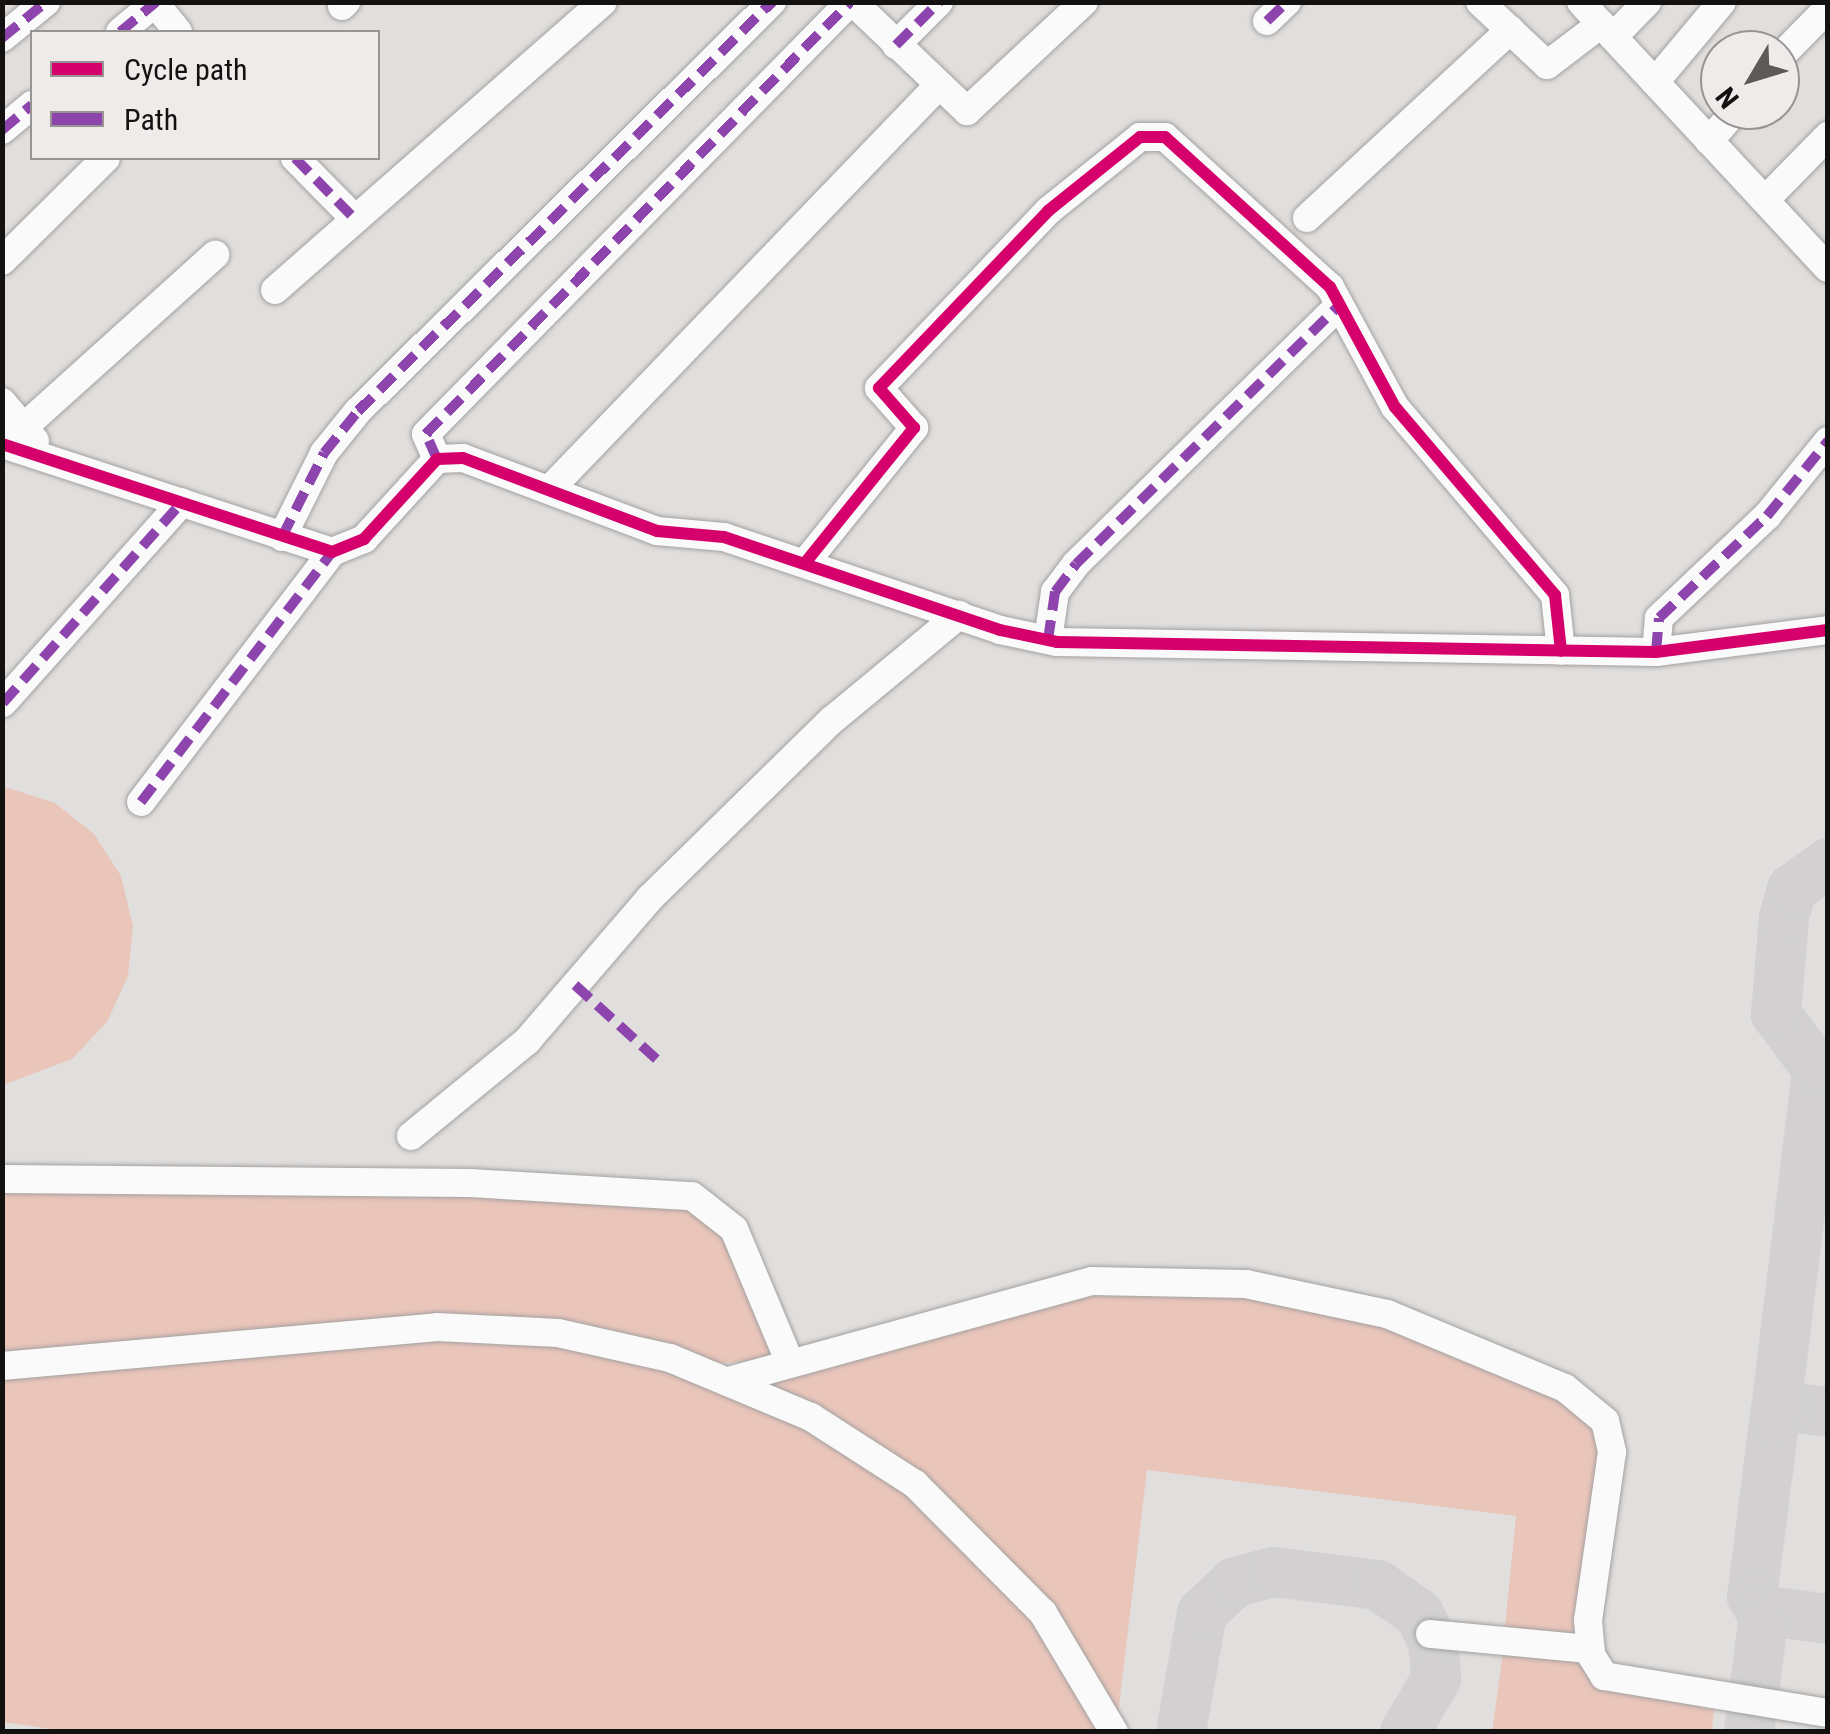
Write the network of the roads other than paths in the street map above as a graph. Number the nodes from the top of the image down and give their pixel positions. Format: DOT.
graph roads {
  1 [pos="46,2"];
  2 [pos="603,2"];
  3 [pos="772,2"];
  4 [pos="852,2"];
  5 [pos="939,2"];
  6 [pos="1084,2"];
  7 [pos="1480,2"];
  8 [pos="1581,2"];
  9 [pos="1647,2"];
  10 [pos="1722,2"];
  11 [pos="155,3"];
  12 [pos="1828,8"];
  13 [pos="122,30"];
  14 [pos="176,30"];
  15 [pos="1510,30"];
  16 [pos="1607,30"];
  17 [pos="1800,37"];
  18 [pos="2,38"];
  19 [pos="896,46"];
  20 [pos="1655,82"];
  21 [pos="938,85"];
  22 [pos="30,107"];
  23 [pos="2,130"];
  24 [pos="1719,130"];
  25 [pos="1828,136"];
  26 [pos="1710,141"];
  27 [pos="104,160"];
  28 [pos="297,160"];
  29 [pos="1764,200"];
  30 [pos="354,218"];
  31 [pos="1307,218"];
  32 [pos="215,254"];
  33 [pos="1825,259"];
  34 [pos="2,261"];
  35 [pos="275,290"];
  36 [pos="1339,306"];
  37 [pos="2,402"];
  38 [pos="10,438"];
  39 [pos="1828,442"];
  40 [pos="436,458"];
  41 [pos="549,490"];
  42 [pos="182,502"];
  43 [pos="282,537"];
  44 [pos="332,552"];
  45 [pos="805,563"];
  46 [pos="958,615"];
  47 [pos="1828,630"];
  48 [pos="1048,640"];
  49 [pos="1561,651"];
  50 [pos="1656,652"];
  51 [pos="3,703"];
  52 [pos="142,802"];
  53 [pos="411,1136"];
  54 [pos="2,1179"];
  55 [pos="790,1363"];
  56 [pos="2,1366"];
  57 [pos="732,1380"];
  58 [pos="1430,1634"];
  59 [pos="1590,1650"];
  60 [pos="1828,1713"];
  61 [pos="1114,1732"];
  1 -- 18 [label="street"];
  2 -- 30 [label="street"];
  3 -- 43 [label="street"];
  4 -- 19 [label="street"];
  4 -- 40 [label="street"];
  5 -- 19 [label="street"];
  6 -- 21 [label="street"];
  7 -- 15 [label="street"];
  8 -- 16 [label="street"];
  9 -- 16 [label="street"];
  10 -- 20 [label="street"];
  11 -- 13 [label="street"];
  11 -- 14 [label="street"];
  12 -- 17 [label="street"];
  15 -- 16 [label="street"];
  15 -- 31 [label="street"];
  16 -- 20 [label="street"];
  19 -- 21 [label="street"];
  20 -- 26 [label="street"];
  21 -- 41 [label="street"];
  22 -- 23 [label="street"];
  24 -- 26 [label="street"];
  25 -- 29 [label="street"];
  26 -- 29 [label="street"];
  27 -- 34 [label="street"];
  28 -- 30 [label="street"];
  29 -- 33 [label="street"];
  30 -- 35 [label="street"];
  32 -- 38 [label="street"];
  36 -- 45 [label="street"];
  36 -- 48 [label="street"];
  36 -- 49 [label="street"];
  37 -- 38 [label="street"];
  38 -- 42 [label="street"];
  39 -- 50 [label="street"];
  40 -- 41 [label="street"];
  40 -- 44 [label="street"];
  41 -- 45 [label="street"];
  42 -- 43 [label="street"];
  42 -- 51 [label="street"];
  43 -- 44 [label="street"];
  44 -- 52 [label="street"];
  45 -- 46 [label="street"];
  46 -- 48 [label="street"];
  46 -- 53 [label="street"];
  47 -- 50 [label="street"];
  48 -- 49 [label="street"];
  49 -- 50 [label="street"];
  54 -- 55 [label="street"];
  55 -- 57 [label="street"];
  55 -- 59 [label="street"];
  56 -- 57 [label="street"];
  57 -- 61 [label="street"];
  58 -- 59 [label="street"];
  59 -- 60 [label="street"];
}
